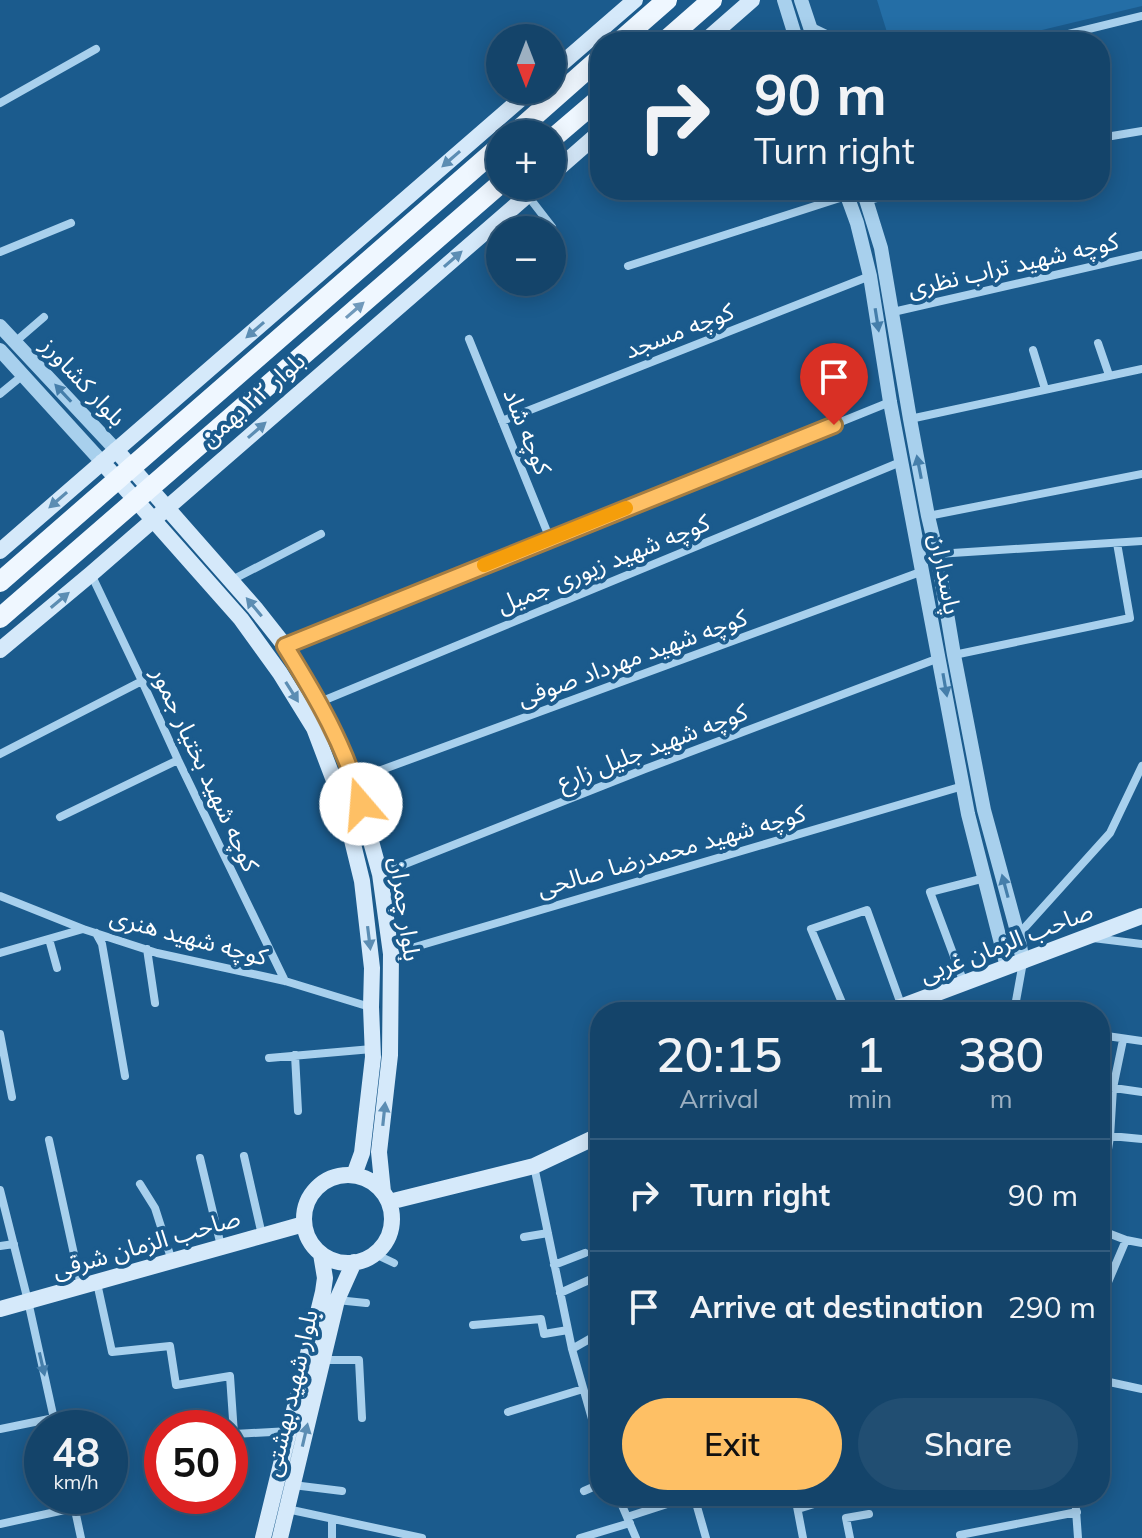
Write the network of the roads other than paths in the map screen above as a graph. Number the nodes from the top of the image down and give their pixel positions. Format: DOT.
graph roads {
  1 [pos="635,0"];
  2 [pos="667,0"];
  3 [pos="712,0"];
  4 [pos="752,0"];
  5 [pos="784,0"];
  6 [pos="801,0"];
  7 [pos="1142,16"];
  8 [pos="809,24"];
  9 [pos="598,32"];
  10 [pos="630,32"];
  11 [pos="675,32"];
  12 [pos="715,32"];
  13 [pos="794,32"];
  14 [pos="812,32"];
  15 [pos="825,32"];
  16 [pos="1077,32"];
  17 [pos="590,39"];
  18 [pos="96,49"];
  19 [pos="566,60"];
  20 [pos="590,67"];
  21 [pos="0,103"];
  22 [pos="515,104"];
  23 [pos="590,107"];
  24 [pos="530,120"];
  25 [pos="566,127"];
  26 [pos="1142,131"];
  27 [pos="1110,136"];
  28 [pos="590,141"];
  29 [pos="486,158"];
  30 [pos="566,162"];
  31 [pos="486,196"];
  32 [pos="522,200"];
  33 [pos="825,200"];
  34 [pos="849,200"];
  35 [pos="866,200"];
  36 [pos="71,223"];
  37 [pos="485,232"];
  38 [pos="0,252"];
  39 [pos="1142,255"];
  40 [pos="628,266"];
  41 [pos="870,276"];
  42 [pos="893,312"];
  43 [pos="44,317"];
  44 [pos="0,326"];
  45 [pos="469,339"];
  46 [pos="15,342"];
  47 [pos="1098,343"];
  48 [pos="0,350"];
  49 [pos="1033,350"];
  50 [pos="1142,369"];
  51 [pos="23,375"];
  52 [pos="1109,375"];
  53 [pos="1045,389"];
  54 [pos="0,394"];
  55 [pos="890,402"];
  56 [pos="910,419"];
  57 [pos="502,421"];
  58 [pos="116,450"];
  59 [pos="903,461"];
  60 [pos="102,462"];
  61 [pos="126,474"];
  62 [pos="1142,474"];
  63 [pos="143,494"];
  64 [pos="167,508"];
  65 [pos="928,516"];
  66 [pos="154,519"];
  67 [pos="321,534"];
  68 [pos="550,539"];
  69 [pos="1142,541"];
  70 [pos="1117,543"];
  71 [pos="0,551"];
  72 [pos="937,554"];
  73 [pos="923,571"];
  74 [pos="91,574"];
  75 [pos="231,581"];
  76 [pos="0,582"];
  77 [pos="0,618"];
  78 [pos="285,646"];
  79 [pos="0,650"];
  80 [pos="947,656"];
  81 [pos="142,681"];
  82 [pos="320,702"];
  83 [pos="0,754"];
  84 [pos="178,760"];
  85 [pos="1142,766"];
  86 [pos="354,780"];
  87 [pos="963,786"];
  88 [pos="60,817"];
  89 [pos="380,874"];
  90 [pos="985,878"];
  91 [pos="0,896"];
  92 [pos="1142,916"];
  93 [pos="83,929"];
  94 [pos="96,933"];
  95 [pos="1018,935"];
  96 [pos="1088,937"];
  97 [pos="49,939"];
  98 [pos="1142,944"];
  99 [pos="147,949"];
  100 [pos="0,953"];
  101 [pos="391,954"];
  102 [pos="1015,965"];
  103 [pos="57,968"];
  104 [pos="285,981"];
  105 [pos="964,983"];
  106 [pos="842,1002"];
  107 [pos="893,1002"];
  108 [pos="914,1002"];
  109 [pos="1014,1002"];
  110 [pos="155,1003"];
  111 [pos="371,1007"];
  112 [pos="0,1034"];
  113 [pos="1110,1037"];
  114 [pos="1123,1040"];
  115 [pos="1142,1041"];
  116 [pos="373,1048"];
  117 [pos="295,1055"];
  118 [pos="269,1058"];
  119 [pos="125,1076"];
  120 [pos="1110,1088"];
  121 [pos="1113,1088"];
  122 [pos="1142,1092"];
  123 [pos="12,1097"];
  124 [pos="298,1111"];
  125 [pos="1110,1137"];
  126 [pos="1142,1139"];
  127 [pos="49,1140"];
  128 [pos="590,1140"];
  129 [pos="244,1156"];
  130 [pos="200,1158"];
  131 [pos="534,1166"];
  132 [pos="354,1175"];
  133 [pos="140,1184"];
  134 [pos="0,1190"];
  135 [pos="386,1197"];
  136 [pos="304,1224"];
  137 [pos="548,1233"];
  138 [pos="1110,1234"];
  139 [pos="262,1236"];
  140 [pos="524,1237"];
  141 [pos="1126,1240"];
  142 [pos="1142,1243"];
  143 [pos="14,1244"];
  144 [pos="0,1246"];
  145 [pos="222,1247"];
  146 [pos="585,1253"];
  147 [pos="321,1254"];
  148 [pos="375,1254"];
  149 [pos="172,1261"];
  150 [pos="354,1262"];
  151 [pos="394,1263"];
  152 [pos="554,1265"];
  153 [pos="1110,1278"];
  154 [pos="590,1280"];
  155 [pos="89,1284"];
  156 [pos="560,1293"];
  157 [pos="337,1300"];
  158 [pos="28,1301"];
  159 [pos="366,1303"];
  160 [pos="0,1309"];
  161 [pos="473,1325"];
  162 [pos="568,1330"];
  163 [pos="590,1339"];
  164 [pos="572,1349"];
  165 [pos="322,1360"];
  166 [pos="1110,1382"];
  167 [pos="583,1389"];
  168 [pos="1142,1389"];
  169 [pos="590,1408"];
  170 [pos="52,1410"];
  171 [pos="508,1412"];
  172 [pos="362,1418"];
  173 [pos="24,1424"];
  174 [pos="0,1429"];
  175 [pos="290,1431"];
  176 [pos="293,1485"];
  177 [pos="590,1488"];
  178 [pos="342,1491"];
  179 [pos="584,1491"];
  180 [pos="622,1506"];
  181 [pos="666,1506"];
  182 [pos="696,1506"];
  183 [pos="797,1506"];
  184 [pos="808,1506"];
  185 [pos="1076,1506"];
  186 [pos="287,1509"];
  187 [pos="798,1509"];
  188 [pos="1077,1512"];
  189 [pos="46,1514"];
  190 [pos="75,1514"];
  191 [pos="869,1514"];
  192 [pos="332,1519"];
  193 [pos="628,1520"];
  194 [pos="0,1524"];
  195 [pos="960,1535"];
  196 [pos="81,1538"];
  197 [pos="263,1538"];
  198 [pos="280,1538"];
  199 [pos="332,1538"];
  200 [pos="422,1538"];
  201 [pos="580,1538"];
  202 [pos="636,1538"];
  203 [pos="706,1538"];
  204 [pos="803,1538"];
  205 [pos="850,1538"];
  206 [pos="1078,1538"];
  1 -- 9 [label="main road"];
  2 -- 10 [label="main road"];
  3 -- 11 [label="main road"];
  4 -- 12 [label="main road"];
  5 -- 13 [label="street"];
  6 -- 8 [label="street"];
  7 -- 16 [label="street"];
  8 -- 14 [label="street"];
  8 -- 15 [label="lane"];
  17 -- 19 [label="main road"];
  18 -- 21 [label="street"];
  20 -- 24 [label="main road"];
  22 -- 58 [label="main road, بلوار ۲۲ بهمن, one-way"];
  23 -- 25 [label="main road"];
  26 -- 27 [label="street"];
  28 -- 30 [label="main road"];
  29 -- 61 [label="main road, بلوار ۲۲ بهمن"];
  63 -- 31 [label="main road, بلوار ۲۲ بهمن, one-way"];
  32 -- 37 [label="main road, بلوار ۲۲ بهمن"];
  33 -- 40 [label="street"];
  34 -- 41 [label="street, پاسداران"];
  35 -- 42 [label="street, پاسداران"];
  36 -- 38 [label="street"];
  64 -- 37 [label="main road, بلوار ۲۲ بهمن, one-way"];
  39 -- 42 [label="street, کوچه شهید تراب نظری"];
  41 -- 55 [label="street, پاسداران, one-way"];
  41 -- 57 [label="street, کوچه مسجد"];
  42 -- 56 [label="street, پاسداران"];
  43 -- 46 [label="street"];
  44 -- 46 [label="street, بلوار کشاورز"];
  45 -- 57 [label="street, کوچه شاد"];
  58 -- 46 [label="street, بلوار کشاورز, one-way"];
  47 -- 52 [label="street"];
  48 -- 51 [label="street, بلوار کشاورز"];
  49 -- 53 [label="street"];
  50 -- 52 [label="street"];
  51 -- 54 [label="street"];
  51 -- 60 [label="street, بلوار کشاورز"];
  52 -- 53 [label="street"];
  53 -- 56 [label="street"];
  55 -- 59 [label="street, پاسداران"];
  55 -- 68 [label="street"];
  65 -- 56 [label="street, پاسداران, one-way"];
  57 -- 68 [label="street, کوچه شاد"];
  58 -- 60 [label="main road, بلوار ۲۲ بهمن"];
  58 -- 61 [label="main road, بلوار کشاورز"];
  59 -- 73 [label="street, پاسداران"];
  59 -- 82 [label="street, کوچه شهید زیوری جمیل"];
  60 -- 61 [label="main road, بلوار کشاورز"];
  60 -- 71 [label="main road, بلوار ۲۲ بهمن, one-way"];
  61 -- 63 [label="main road, بلوار چمران"];
  61 -- 76 [label="main road, بلوار ۲۲ بهمن"];
  62 -- 65 [label="street"];
  63 -- 64 [label="main road, بلوار چمران"];
  63 -- 66 [label="main road, بلوار چمران"];
  63 -- 77 [label="main road, بلوار ۲۲ بهمن"];
  64 -- 66 [label="main road, بلوار ۲۲ بهمن"];
  64 -- 75 [label="main road, بلوار چمران"];
  65 -- 72 [label="street, پاسداران"];
  66 -- 74 [label="main road, بلوار ۲۲ بهمن"];
  66 -- 111 [label="main road, بلوار چمران, one-way"];
  67 -- 75 [label="street"];
  68 -- 78 [label="street"];
  69 -- 70 [label="street"];
  70 -- 72 [label="street"];
  70 -- 80 [label="street, کوچه شهید جلیل زارع"];
  72 -- 80 [label="street, پاسداران"];
  73 -- 80 [label="street, پاسداران"];
  73 -- 86 [label="street, کوچه شهید مهرداد صوفی"];
  79 -- 74 [label="main road, بلوار ۲۲ بهمن, one-way"];
  74 -- 81 [label="street, کوچه شهید بختیار جمور"];
  78 -- 75 [label="main road, بلوار چمران, one-way"];
  78 -- 82 [label="main road, بلوار چمران"];
  80 -- 87 [label="street, پاسداران, one-way"];
  80 -- 89 [label="street, کوچه شهید جلیل زارع"];
  95 -- 80 [label="street, پاسداران, one-way"];
  81 -- 83 [label="street"];
  81 -- 84 [label="street, کوچه شهید بختیار جمور"];
  82 -- 86 [label="main road, بلوار چمران"];
  84 -- 88 [label="street"];
  84 -- 104 [label="street, کوچه شهید بختیار جمور"];
  85 -- 95 [label="street"];
  86 -- 89 [label="main road, بلوار چمران"];
  87 -- 90 [label="street, پاسداران"];
  87 -- 101 [label="street, کوچه شهید محمدرضا صالحی"];
  89 -- 101 [label="main road, بلوار چمران"];
  90 -- 102 [label="street, پاسداران"];
  90 -- 105 [label="street"];
  91 -- 93 [label="street, کوچه شهید هنری"];
  92 -- 96 [label="main road, صاحب الزمان غربی"];
  93 -- 94 [label="street, کوچه شهید هنری"];
  93 -- 97 [label="street"];
  94 -- 99 [label="street, کوچه شهید هنری"];
  94 -- 119 [label="street"];
  95 -- 102 [label="street, پاسداران"];
  96 -- 98 [label="street"];
  96 -- 102 [label="main road, صاحب الزمان غربی"];
  97 -- 100 [label="street"];
  97 -- 103 [label="street"];
  99 -- 104 [label="street, کوچه شهید هنری"];
  99 -- 110 [label="street"];
  135 -- 101 [label="main road, بلوار چمران, one-way"];
  102 -- 105 [label="main road, صاحب الزمان غربی"];
  102 -- 109 [label="street"];
  104 -- 111 [label="street, کوچه شهید هنری"];
  105 -- 108 [label="main road, صاحب الزمان غربی"];
  106 -- 107 [label="street"];
  111 -- 116 [label="main road, بلوار چمران"];
  112 -- 123 [label="street"];
  113 -- 114 [label="street"];
  114 -- 115 [label="street"];
  114 -- 121 [label="street"];
  116 -- 117 [label="street"];
  116 -- 132 [label="main road, بلوار چمران"];
  117 -- 118 [label="street"];
  117 -- 124 [label="street"];
  120 -- 121 [label="street"];
  121 -- 122 [label="street"];
  121 -- 125 [label="street"];
  125 -- 126 [label="street"];
  127 -- 155 [label="street"];
  128 -- 131 [label="main road"];
  129 -- 139 [label="street"];
  130 -- 145 [label="street"];
  131 -- 135 [label="main road"];
  131 -- 137 [label="street"];
  132 -- 135 [label="main road"];
  132 -- 136 [label="main road"];
  133 -- 149 [label="street"];
  134 -- 143 [label="street"];
  135 -- 148 [label="main road"];
  136 -- 139 [label="main road, صاحب الزمان شرقی"];
  136 -- 147 [label="main road"];
  137 -- 140 [label="street"];
  137 -- 152 [label="street"];
  138 -- 141 [label="street"];
  139 -- 145 [label="main road, صاحب الزمان شرقی"];
  141 -- 142 [label="street"];
  141 -- 153 [label="street"];
  143 -- 144 [label="street"];
  143 -- 158 [label="street"];
  145 -- 149 [label="main road, صاحب الزمان شرقی"];
  146 -- 152 [label="street"];
  147 -- 150 [label="main road"];
  147 -- 175 [label="main road, بلوار شهید بهشتی"];
  148 -- 150 [label="main road"];
  148 -- 151 [label="street"];
  149 -- 155 [label="main road, صاحب الزمان شرقی"];
  150 -- 157 [label="main road, بلوار شهید بهشتی"];
  152 -- 156 [label="street"];
  154 -- 156 [label="street"];
  155 -- 158 [label="main road, صاحب الزمان شرقی"];
  155 -- 175 [label="street"];
  156 -- 162 [label="street"];
  157 -- 159 [label="street"];
  157 -- 165 [label="main road, بلوار شهید بهشتی"];
  158 -- 160 [label="main road, صاحب الزمان شرقی"];
  158 -- 170 [label="street, one-way"];
  161 -- 162 [label="street"];
  162 -- 164 [label="street"];
  163 -- 164 [label="street"];
  164 -- 167 [label="street"];
  165 -- 172 [label="street"];
  176 -- 165 [label="main road, بلوار شهید بهشتی, one-way"];
  166 -- 168 [label="street"];
  167 -- 169 [label="street"];
  167 -- 171 [label="street"];
  173 -- 174 [label="street"];
  175 -- 197 [label="main road, بلوار شهید بهشتی"];
  176 -- 178 [label="street"];
  176 -- 186 [label="main road, بلوار شهید بهشتی"];
  177 -- 179 [label="street"];
  180 -- 193 [label="street"];
  181 -- 193 [label="street"];
  182 -- 203 [label="street"];
  183 -- 187 [label="street"];
  184 -- 187 [label="street"];
  185 -- 188 [label="street"];
  186 -- 192 [label="street"];
  186 -- 198 [label="main road, بلوار شهید بهشتی"];
  187 -- 204 [label="street"];
  188 -- 195 [label="street"];
  188 -- 206 [label="street"];
  189 -- 194 [label="street"];
  190 -- 196 [label="street"];
  191 -- 205 [label="street"];
  192 -- 199 [label="street"];
  192 -- 200 [label="street"];
  193 -- 201 [label="street"];
  193 -- 202 [label="street"];
}
